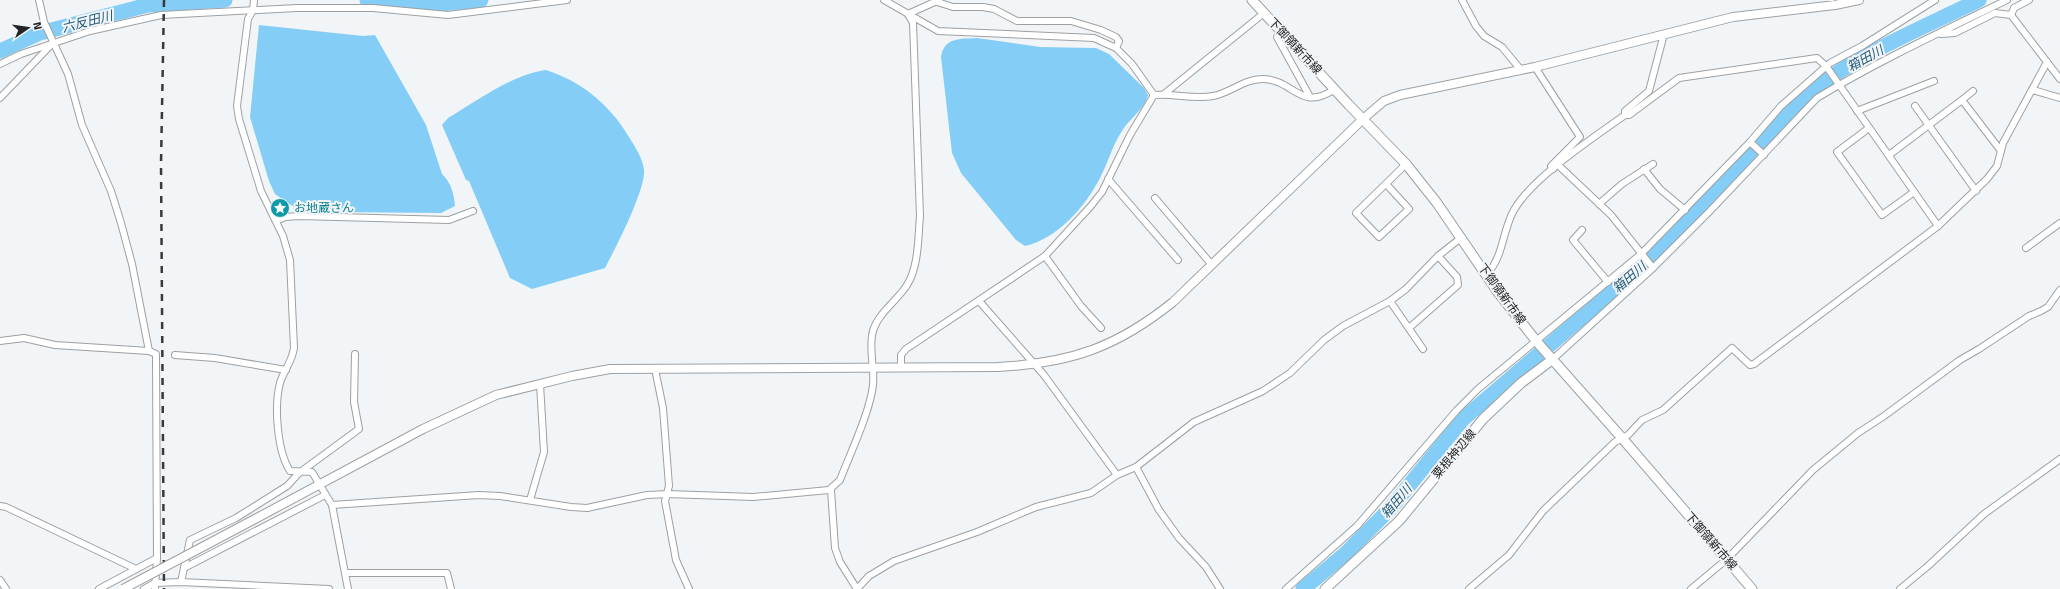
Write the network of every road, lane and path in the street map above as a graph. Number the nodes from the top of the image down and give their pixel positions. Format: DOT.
graph roads {
  1 [pos="39,0"];
  2 [pos="567,0"];
  3 [pos="884,0"];
  4 [pos="1252,0"];
  5 [pos="1462,0"];
  6 [pos="1859,0"];
  7 [pos="1935,0"];
  8 [pos="2007,0"];
  9 [pos="2029,0"];
  10 [pos="938,1"];
  11 [pos="254,6"];
  12 [pos="1264,13"];
  13 [pos="908,14"];
  14 [pos="2011,15"];
  15 [pos="1280,30"];
  16 [pos="1664,34"];
  17 [pos="1936,34"];
  18 [pos="53,43"];
  19 [pos="1116,48"];
  20 [pos="2047,62"];
  21 [pos="0,64"];
  22 [pos="1826,66"];
  23 [pos="1535,67"];
  24 [pos="1521,70"];
  25 [pos="2060,79"];
  26 [pos="1934,81"];
  27 [pos="1839,85"];
  28 [pos="1335,89"];
  29 [pos="2033,90"];
  30 [pos="1973,91"];
  31 [pos="1164,94"];
  32 [pos="1154,95"];
  33 [pos="1310,97"];
  34 [pos="0,98"];
  35 [pos="2060,98"];
  36 [pos="1962,100"];
  37 [pos="1915,106"];
  38 [pos="1857,111"];
  39 [pos="1625,115"];
  40 [pos="1363,119"];
  41 [pos="1928,124"];
  42 [pos="1869,128"];
  43 [pos="1750,142"];
  44 [pos="2001,151"];
  45 [pos="1764,155"];
  46 [pos="1889,155"];
  47 [pos="1406,164"];
  48 [pos="1653,164"];
  49 [pos="1556,168"];
  50 [pos="1644,169"];
  51 [pos="1108,179"];
  52 [pos="1387,185"];
  53 [pos="1976,191"];
  54 [pos="1914,192"];
  55 [pos="1155,198"];
  56 [pos="1599,204"];
  57 [pos="1685,210"];
  58 [pos="473,211"];
  59 [pos="276,220"];
  60 [pos="2060,223"];
  61 [pos="1938,226"];
  62 [pos="1582,230"];
  63 [pos="1462,237"];
  64 [pos="2026,248"];
  65 [pos="1641,254"];
  66 [pos="1045,256"];
  67 [pos="1438,256"];
  68 [pos="1178,260"];
  69 [pos="1212,265"];
  70 [pos="1653,268"];
  71 [pos="1487,274"];
  72 [pos="1608,282"];
  73 [pos="2060,290"];
  74 [pos="979,301"];
  75 [pos="1390,301"];
  76 [pos="1101,328"];
  77 [pos="1409,328"];
  78 [pos="0,341"];
  79 [pos="1538,343"];
  80 [pos="1423,349"];
  81 [pos="149,351"];
  82 [pos="355,354"];
  83 [pos="175,356"];
  84 [pos="1551,357"];
  85 [pos="1036,365"];
  86 [pos="872,367"];
  87 [pos="901,368"];
  88 [pos="655,369"];
  89 [pos="286,370"];
  90 [pos="540,384"];
  91 [pos="1622,438"];
  92 [pos="2060,459"];
  93 [pos="1136,467"];
  94 [pos="299,473"];
  95 [pos="1118,475"];
  96 [pos="320,484"];
  97 [pos="831,490"];
  98 [pos="325,494"];
  99 [pos="668,494"];
  100 [pos="530,500"];
  101 [pos="332,505"];
  102 [pos="0,506"];
  103 [pos="157,558"];
  104 [pos="1727,559"];
  105 [pos="184,568"];
  106 [pos="136,569"];
  107 [pos="346,573"];
  108 [pos="0,580"];
  109 [pos="181,582"];
  110 [pos="155,586"];
  111 [pos="285,588"];
  112 [pos="6,589"];
  113 [pos="99,589"];
  114 [pos="123,589"];
  115 [pos="144,589"];
  116 [pos="329,589"];
  117 [pos="348,589"];
  118 [pos="451,589"];
  119 [pos="689,589"];
  120 [pos="857,589"];
  121 [pos="1220,589"];
  122 [pos="1286,589"];
  123 [pos="1326,589"];
  124 [pos="1469,589"];
  125 [pos="1691,589"];
  126 [pos="1752,589"];
  127 [pos="1900,589"];
  1 -- 18 [label="street"];
  2 -- 11 [label="street"];
  3 -- 13 [label="street"];
  4 -- 12 [label="main road, 下御領新市線"];
  5 -- 24 [label="street"];
  6 -- 16 [label="street"];
  7 -- 22 [label="street"];
  8 -- 17 [label="street"];
  9 -- 14 [label="street"];
  10 -- 13 [label="street"];
  10 -- 19 [label="street"];
  11 -- 18 [label="street"];
  11 -- 59 [label="street"];
  12 -- 15 [label="main road, 下御領新市線"];
  12 -- 31 [label="street"];
  13 -- 19 [label="street"];
  13 -- 86 [label="street"];
  14 -- 17 [label="street"];
  14 -- 20 [label="street"];
  15 -- 28 [label="main road, 下御領新市線"];
  15 -- 33 [label="street"];
  16 -- 23 [label="street"];
  16 -- 39 [label="street"];
  17 -- 27 [label="street"];
  18 -- 21 [label="street"];
  18 -- 34 [label="street"];
  18 -- 81 [label="street"];
  19 -- 32 [label="street"];
  20 -- 25 [label="street"];
  20 -- 29 [label="street"];
  22 -- 27 [label="street"];
  22 -- 39 [label="street"];
  22 -- 43 [label="street"];
  23 -- 24 [label="street"];
  23 -- 49 [label="street"];
  24 -- 40 [label="street"];
  26 -- 38 [label="street"];
  27 -- 38 [label="street"];
  27 -- 45 [label="street"];
  28 -- 33 [label="street"];
  28 -- 40 [label="main road, 下御領新市線"];
  29 -- 35 [label="street"];
  29 -- 44 [label="street"];
  30 -- 36 [label="street"];
  31 -- 32 [label="street"];
  31 -- 33 [label="street"];
  32 -- 51 [label="street"];
  36 -- 41 [label="street"];
  36 -- 44 [label="street"];
  37 -- 41 [label="street"];
  38 -- 42 [label="street"];
  39 -- 49 [label="street"];
  40 -- 47 [label="main road, 下御領新市線"];
  40 -- 69 [label="street"];
  41 -- 46 [label="street"];
  41 -- 53 [label="street"];
  42 -- 46 [label="street"];
  42 -- 54 [label="street"];
  43 -- 45 [label="street"];
  43 -- 57 [label="street"];
  44 -- 53 [label="street"];
  45 -- 70 [label="street"];
  46 -- 54 [label="street"];
  47 -- 52 [label="street"];
  47 -- 63 [label="main road, 下御領新市線"];
  48 -- 50 [label="street"];
  49 -- 56 [label="street"];
  49 -- 71 [label="street"];
  50 -- 56 [label="street"];
  50 -- 57 [label="street"];
  51 -- 66 [label="street"];
  51 -- 68 [label="street"];
  52 -- 52 [label="street"];
  53 -- 61 [label="street"];
  54 -- 61 [label="street"];
  55 -- 69 [label="street"];
  56 -- 65 [label="street"];
  57 -- 65 [label="street"];
  58 -- 59 [label="street"];
  59 -- 89 [label="street"];
  60 -- 64 [label="street"];
  61 -- 91 [label="street"];
  62 -- 72 [label="street"];
  63 -- 67 [label="street"];
  63 -- 71 [label="main road, 下御領新市線"];
  65 -- 70 [label="street"];
  65 -- 72 [label="street"];
  66 -- 74 [label="street"];
  66 -- 76 [label="street"];
  67 -- 75 [label="street"];
  67 -- 77 [label="street"];
  69 -- 85 [label="street"];
  70 -- 84 [label="street"];
  71 -- 79 [label="main road, 下御領新市線"];
  72 -- 79 [label="street"];
  73 -- 104 [label="street"];
  74 -- 85 [label="street"];
  74 -- 87 [label="street"];
  75 -- 77 [label="street"];
  75 -- 93 [label="street"];
  77 -- 80 [label="street"];
  78 -- 81 [label="street"];
  79 -- 84 [label="main road, 下御領新市線"];
  79 -- 122 [label="street"];
  81 -- 103 [label="street"];
  82 -- 94 [label="street"];
  83 -- 89 [label="street"];
  84 -- 91 [label="main road, 下御領新市線"];
  84 -- 123 [label="main road, 粟根神辺線"];
  85 -- 87 [label="street"];
  85 -- 95 [label="street"];
  86 -- 87 [label="street"];
  86 -- 88 [label="street"];
  86 -- 97 [label="street"];
  88 -- 90 [label="street"];
  88 -- 99 [label="street"];
  89 -- 94 [label="street"];
  90 -- 96 [label="street"];
  90 -- 100 [label="street"];
  91 -- 104 [label="main road, 下御領新市線"];
  91 -- 124 [label="street"];
  92 -- 127 [label="street"];
  93 -- 95 [label="street"];
  93 -- 121 [label="street"];
  94 -- 96 [label="street"];
  94 -- 105 [label="street"];
  95 -- 120 [label="street"];
  96 -- 98 [label="street"];
  96 -- 114 [label="street, bridge"];
  97 -- 99 [label="street"];
  97 -- 120 [label="street"];
  98 -- 101 [label="street"];
  98 -- 105 [label="street"];
  99 -- 100 [label="street"];
  99 -- 119 [label="street"];
  100 -- 101 [label="street"];
  101 -- 107 [label="street"];
  102 -- 106 [label="street"];
  103 -- 106 [label="street"];
  103 -- 110 [label="street"];
  104 -- 125 [label="street"];
  104 -- 126 [label="main road, 下御領新市線"];
  105 -- 109 [label="street"];
  106 -- 113 [label="street"];
  107 -- 117 [label="street"];
  107 -- 118 [label="street"];
  108 -- 112 [label="street"];
  109 -- 110 [label="street"];
  109 -- 111 [label="street"];
  110 -- 115 [label="street"];
  111 -- 116 [label="street"];
}
